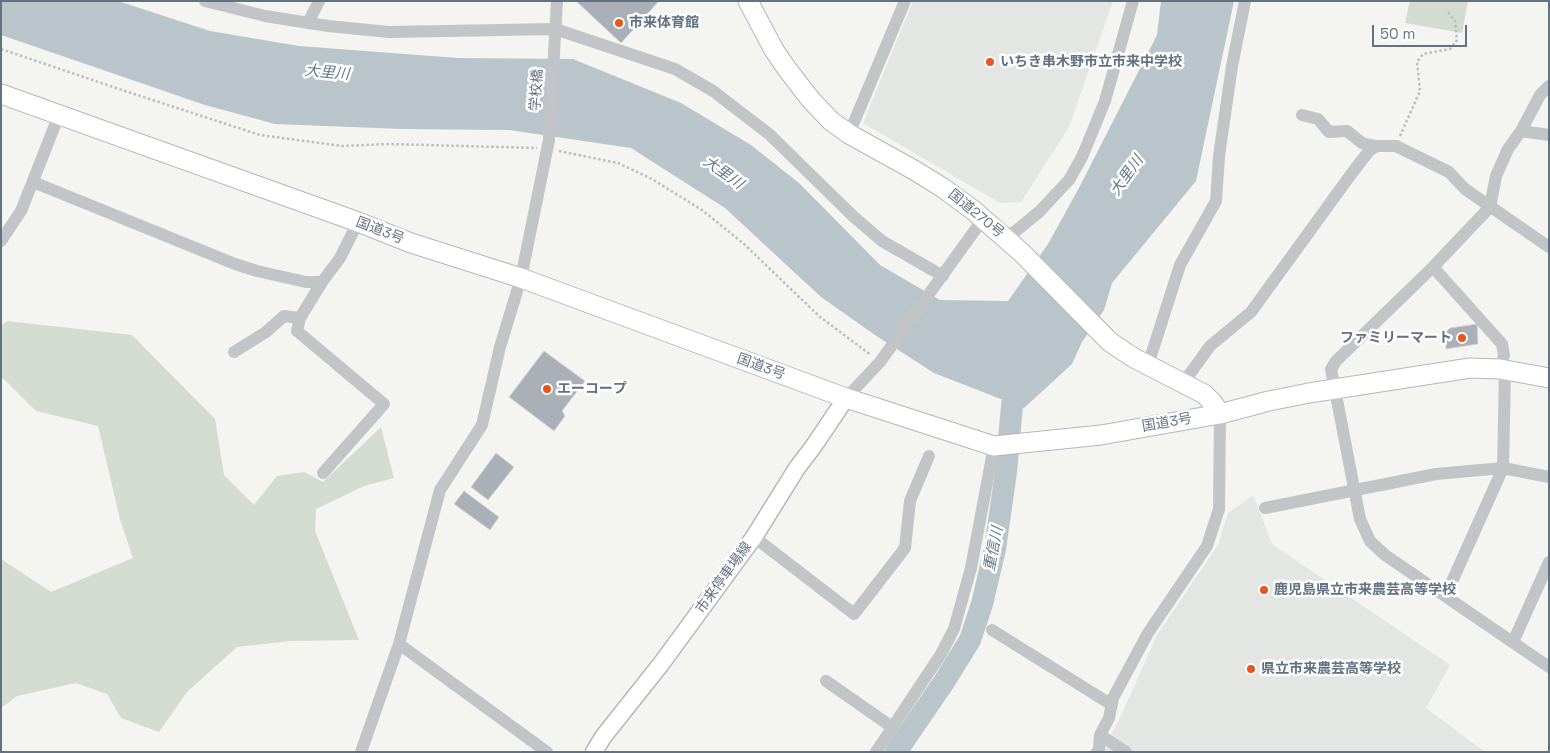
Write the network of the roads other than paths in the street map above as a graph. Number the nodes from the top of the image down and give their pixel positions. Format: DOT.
graph roads {
  1 [pos="205,1"];
  2 [pos="319,1"];
  3 [pos="557,1"];
  4 [pos="905,1"];
  5 [pos="1134,1"];
  6 [pos="1245,1"];
  7 [pos="753,4"];
  8 [pos="308,23"];
  9 [pos="555,36"];
  10 [pos="1549,86"];
  11 [pos="1,94"];
  12 [pos="59,115"];
  13 [pos="1302,115"];
  14 [pos="1521,130"];
  15 [pos="849,134"];
  16 [pos="1549,135"];
  17 [pos="1376,146"];
  18 [pos="33,182"];
  19 [pos="1490,207"];
  20 [pos="983,219"];
  21 [pos="358,222"];
  22 [pos="1006,239"];
  23 [pos="1,241"];
  24 [pos="1549,246"];
  25 [pos="1433,267"];
  26 [pos="521,278"];
  27 [pos="941,279"];
  28 [pos="322,282"];
  29 [pos="300,318"];
  30 [pos="234,352"];
  31 [pos="1148,365"];
  32 [pos="1503,370"];
  33 [pos="1549,378"];
  34 [pos="1184,382"];
  35 [pos="1334,389"];
  36 [pos="846,398"];
  37 [pos="1220,414"];
  38 [pos="994,446"];
  39 [pos="929,456"];
  40 [pos="1503,468"];
  41 [pos="322,473"];
  42 [pos="1549,477"];
  43 [pos="1355,489"];
  44 [pos="1264,508"];
  45 [pos="754,537"];
  46 [pos="1549,562"];
  47 [pos="1446,595"];
  48 [pos="992,630"];
  49 [pos="1513,642"];
  50 [pos="399,644"];
  51 [pos="1549,666"];
  52 [pos="826,681"];
  53 [pos="1112,705"];
  54 [pos="892,728"];
  55 [pos="1100,735"];
  56 [pos="361,752"];
  57 [pos="547,752"];
  58 [pos="594,752"];
  59 [pos="876,752"];
  60 [pos="1098,752"];
  61 [pos="1126,752"];
  1 -- 8 [label="street"];
  2 -- 8 [label="street"];
  3 -- 9 [label="street, 学校橋"];
  4 -- 15 [label="street"];
  5 -- 22 [label="street"];
  6 -- 31 [label="street"];
  7 -- 15 [label="highway, 国道270号"];
  8 -- 9 [label="street"];
  9 -- 26 [label="street, 学校橋"];
  9 -- 27 [label="street"];
  10 -- 14 [label="street"];
  11 -- 12 [label="highway, 国道3号"];
  12 -- 18 [label="street"];
  12 -- 21 [label="highway, 国道3号"];
  13 -- 17 [label="street"];
  14 -- 16 [label="street"];
  14 -- 19 [label="street"];
  15 -- 20 [label="highway, 国道270号"];
  17 -- 19 [label="street"];
  17 -- 34 [label="street"];
  18 -- 23 [label="street"];
  18 -- 28 [label="street"];
  19 -- 24 [label="street"];
  19 -- 25 [label="street"];
  20 -- 22 [label="highway, 国道270号"];
  20 -- 27 [label="street"];
  21 -- 26 [label="highway, 国道3号"];
  21 -- 28 [label="street"];
  22 -- 31 [label="highway, 国道270号"];
  25 -- 32 [label="street"];
  25 -- 35 [label="street"];
  26 -- 36 [label="highway, 国道3号"];
  26 -- 50 [label="street, 学校橋"];
  27 -- 36 [label="street"];
  28 -- 29 [label="street"];
  29 -- 30 [label="street"];
  29 -- 41 [label="street"];
  31 -- 34 [label="highway, 国道270号"];
  32 -- 33 [label="highway, 国道3号"];
  32 -- 35 [label="highway, 国道3号"];
  32 -- 40 [label="street"];
  34 -- 37 [label="highway, 国道270号"];
  35 -- 37 [label="highway, 国道3号"];
  35 -- 43 [label="street"];
  36 -- 38 [label="highway, 国道3号"];
  36 -- 45 [label="main road, 市来停車場線"];
  37 -- 38 [label="highway, 国道3号"];
  37 -- 53 [label="street"];
  38 -- 54 [label="street"];
  39 -- 45 [label="street"];
  40 -- 42 [label="street"];
  40 -- 43 [label="street"];
  40 -- 47 [label="street"];
  43 -- 44 [label="street"];
  43 -- 47 [label="street"];
  45 -- 58 [label="main road, 市来停車場線"];
  46 -- 49 [label="street"];
  47 -- 49 [label="street"];
  48 -- 53 [label="street"];
  49 -- 51 [label="street"];
  50 -- 56 [label="street, 学校橋"];
  50 -- 57 [label="street"];
  52 -- 54 [label="street"];
  53 -- 55 [label="street"];
  54 -- 59 [label="street"];
  55 -- 60 [label="street"];
  55 -- 61 [label="street"];
}
